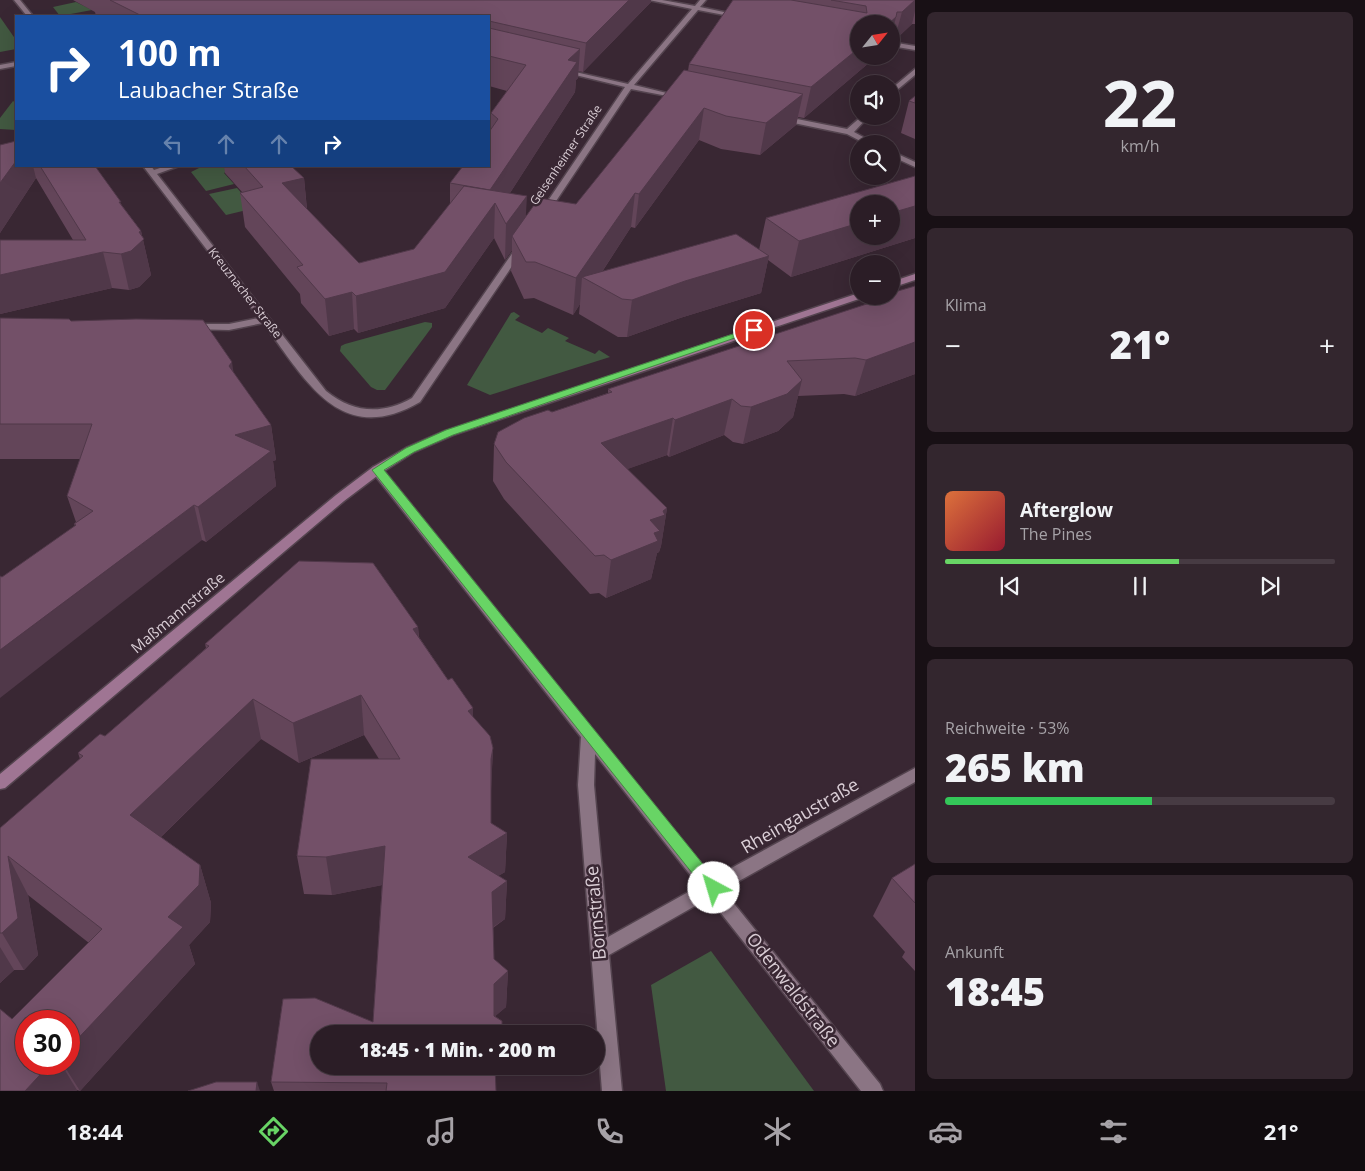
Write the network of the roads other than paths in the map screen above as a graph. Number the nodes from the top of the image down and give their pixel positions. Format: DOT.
graph roads {
  1 [pos="17,0"];
  2 [pos="652,0"];
  3 [pos="702,0"];
  4 [pos="696,8"];
  5 [pos="29,15"];
  6 [pos="752,18"];
  7 [pos="900,46"];
  8 [pos="915,48"];
  9 [pos="15,64"];
  10 [pos="0,67"];
  11 [pos="554,69"];
  12 [pos="915,71"];
  13 [pos="900,85"];
  14 [pos="629,87"];
  15 [pos="686,99"];
  16 [pos="773,117"];
  17 [pos="856,125"];
  18 [pos="849,132"];
  19 [pos="855,135"];
  20 [pos="900,158"];
  21 [pos="915,165"];
  22 [pos="168,167"];
  23 [pos="149,170"];
  24 [pos="539,220"];
  25 [pos="528,236"];
  26 [pos="915,278"];
  27 [pos="900,282"];
  28 [pos="850,299"];
  29 [pos="265,320"];
  30 [pos="179,327"];
  31 [pos="378,470"];
  32 [pos="589,735"];
  33 [pos="915,774"];
  34 [pos="0,783"];
  35 [pos="714,888"];
  36 [pos="599,951"];
  37 [pos="612,1091"];
  38 [pos="873,1091"];
  1 -- 5 [label="street"];
  2 -- 4 [label="street"];
  3 -- 4 [label="street, Geisenheimer Straße"];
  4 -- 6 [label="street"];
  4 -- 14 [label="street, Geisenheimer Straße"];
  7 -- 8 [label="street"];
  9 -- 10 [label="street"];
  11 -- 14 [label="street"];
  12 -- 13 [label="street"];
  14 -- 15 [label="street"];
  14 -- 24 [label="street, Geisenheimer Straße"];
  16 -- 18 [label="street"];
  17 -- 18 [label="street"];
  18 -- 19 [label="street"];
  20 -- 21 [label="street"];
  22 -- 23 [label="street"];
  23 -- 29 [label="street, Kreuznacher Straße"];
  25 -- 29 [label="street, Kreuznacher Straße"];
  26 -- 27 [label="street"];
  28 -- 31 [label="street, Maßmannstraße"];
  29 -- 30 [label="street"];
  31 -- 32 [label="street"];
  31 -- 34 [label="street, Maßmannstraße"];
  32 -- 35 [label="street"];
  32 -- 36 [label="street, Bornstraße"];
  33 -- 35 [label="street, Rheingaustraße"];
  35 -- 36 [label="street, Rheingaustraße"];
  35 -- 38 [label="street, Odenwaldstraße"];
  36 -- 37 [label="street, Bornstraße"];
}
